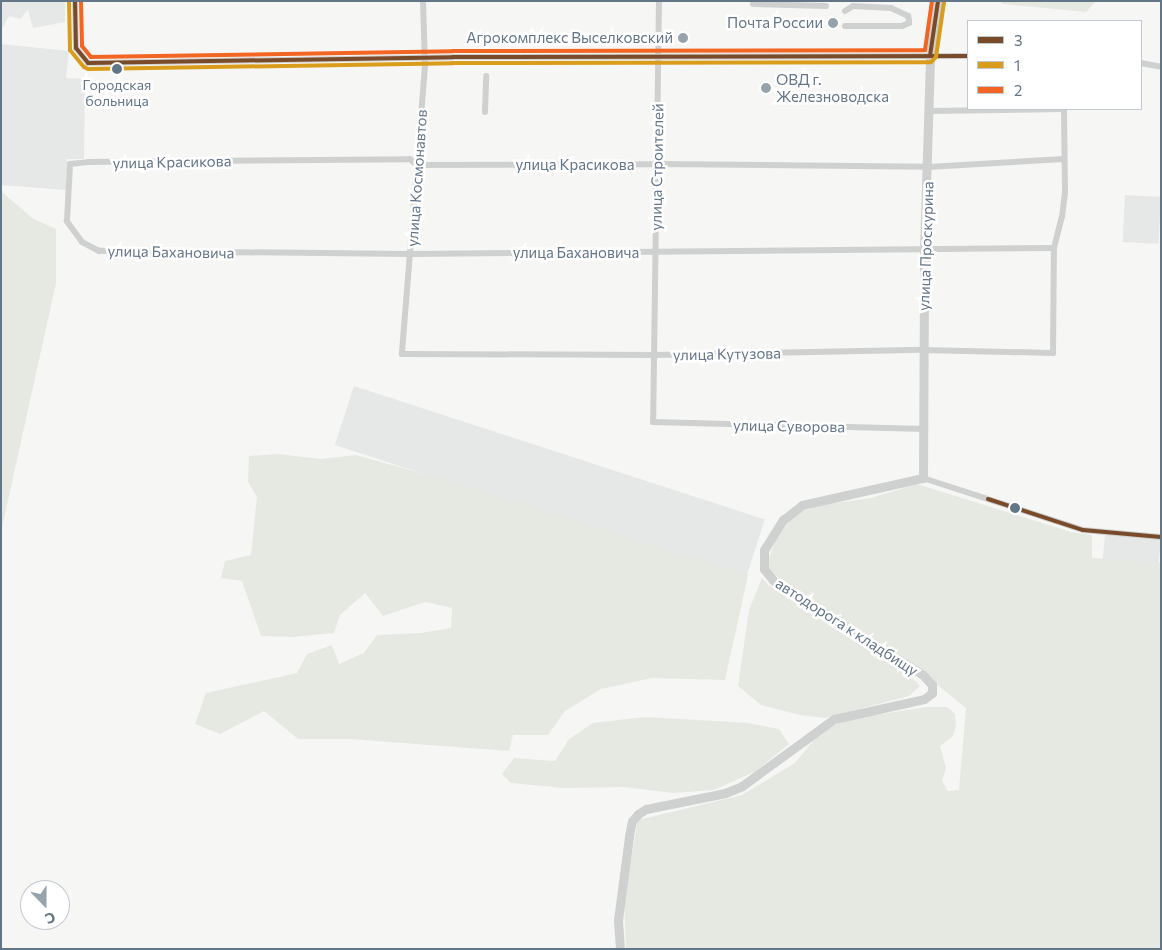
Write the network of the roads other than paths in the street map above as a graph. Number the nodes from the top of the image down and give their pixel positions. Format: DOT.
graph roads {
  1 [pos="75,1"];
  2 [pos="423,1"];
  3 [pos="659,1"];
  4 [pos="938,1"];
  5 [pos="755,6"];
  6 [pos="824,7"];
  7 [pos="845,10"];
  8 [pos="845,26"];
  9 [pos="659,56"];
  10 [pos="930,56"];
  11 [pos="967,56"];
  12 [pos="425,57"];
  13 [pos="1142,63"];
  14 [pos="1161,67"];
  15 [pos="486,76"];
  16 [pos="996,110"];
  17 [pos="1064,110"];
  18 [pos="929,111"];
  19 [pos="485,112"];
  20 [pos="1064,159"];
  21 [pos="658,164"];
  22 [pos="417,166"];
  23 [pos="928,167"];
  24 [pos="1054,248"];
  25 [pos="924,250"];
  26 [pos="99,251"];
  27 [pos="655,252"];
  28 [pos="411,254"];
  29 [pos="923,350"];
  30 [pos="402,354"];
  31 [pos="654,355"];
  32 [pos="654,422"];
  33 [pos="925,429"];
  34 [pos="923,478"];
  35 [pos="1161,537"];
  36 [pos="620,949"];
  1 -- 12 [label="street"];
  2 -- 12 [label="street, улица Космонавтов"];
  3 -- 9 [label="street, улица Строителей"];
  4 -- 10 [label="street, улица Проскурина"];
  5 -- 6 [label="street"];
  7 -- 8 [label="street"];
  9 -- 10 [label="street"];
  9 -- 12 [label="street"];
  9 -- 21 [label="street, улица Строителей"];
  10 -- 11 [label="street"];
  10 -- 18 [label="street, улица Проскурина"];
  12 -- 22 [label="street, улица Космонавтов"];
  13 -- 14 [label="street"];
  15 -- 19 [label="street"];
  16 -- 18 [label="street"];
  17 -- 20 [label="street"];
  18 -- 23 [label="street, улица Проскурина"];
  20 -- 23 [label="street, улица Красикова"];
  20 -- 24 [label="street"];
  21 -- 22 [label="street, улица Красикова"];
  21 -- 23 [label="street, улица Красикова"];
  21 -- 27 [label="street, улица Строителей"];
  22 -- 26 [label="street, улица Красикова"];
  22 -- 28 [label="street, улица Космонавтов"];
  23 -- 25 [label="street, улица Проскурина"];
  24 -- 25 [label="street, улица Бахановича"];
  24 -- 29 [label="street, улица Кутузова"];
  25 -- 27 [label="street, улица Бахановича"];
  25 -- 29 [label="street, улица Проскурина"];
  26 -- 28 [label="street, улица Бахановича"];
  27 -- 28 [label="street, улица Бахановича"];
  27 -- 31 [label="street, улица Строителей"];
  28 -- 30 [label="street, улица Космонавтов"];
  29 -- 31 [label="street, улица Кутузова"];
  29 -- 33 [label="street, улица Проскурина"];
  30 -- 31 [label="street, улица Кутузова"];
  31 -- 32 [label="street, улица Строителей"];
  32 -- 33 [label="street, улица Суворова"];
  33 -- 34 [label="street, улица Проскурина"];
  34 -- 35 [label="street"];
  34 -- 36 [label="street, автодорога к кладбищу"];
}
